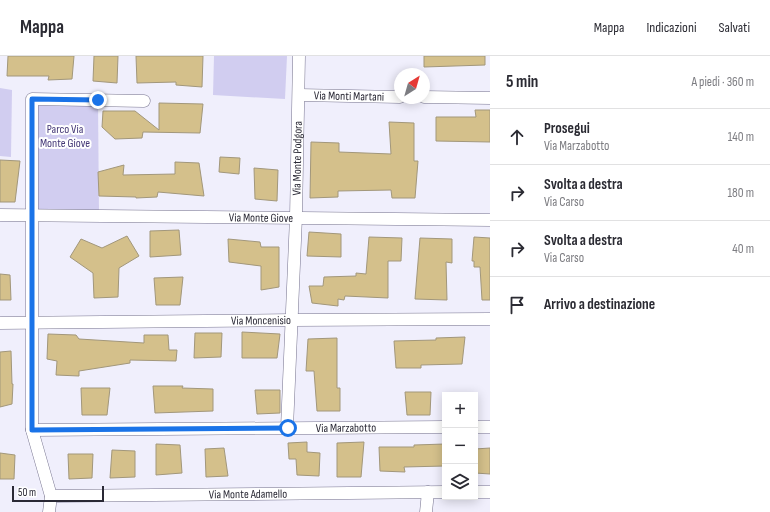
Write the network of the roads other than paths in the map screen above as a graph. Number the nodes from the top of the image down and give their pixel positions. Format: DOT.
graph roads {
  1 [pos="299,56"];
  2 [pos="299,95"];
  3 [pos="394,97"];
  4 [pos="430,97"];
  5 [pos="490,98"];
  6 [pos="144,101"];
  7 [pos="0,215"];
  8 [pos="32,215"];
  9 [pos="296,217"];
  10 [pos="490,220"];
  11 [pos="490,319"];
  12 [pos="293,320"];
  13 [pos="0,323"];
  14 [pos="32,324"];
  15 [pos="442,427"];
  16 [pos="478,427"];
  17 [pos="490,427"];
  18 [pos="288,428"];
  19 [pos="32,430"];
  20 [pos="428,492"];
  21 [pos="442,492"];
  22 [pos="478,492"];
  23 [pos="490,492"];
  24 [pos="51,496"];
  25 [pos="50,512"];
  26 [pos="426,512"];
  1 -- 2 [label="street, Via Monte Podgora"];
  2 -- 3 [label="street, Via Monti Martani"];
  2 -- 9 [label="street, Via Monte Podgora"];
  4 -- 5 [label="street"];
  6 -- 8 [label="street"];
  7 -- 8 [label="street, Via Monte Giove"];
  8 -- 9 [label="street, Via Monte Giove"];
  8 -- 14 [label="street"];
  9 -- 10 [label="street, Via Monte Giove"];
  9 -- 12 [label="street, Via Monte Podgora"];
  11 -- 12 [label="street, Via Moncenisio"];
  12 -- 14 [label="street, Via Moncenisio"];
  12 -- 18 [label="street, Via Monte Podgora"];
  13 -- 14 [label="street, Via Moncenisio"];
  14 -- 19 [label="street"];
  15 -- 18 [label="street, Via Marzabotto"];
  16 -- 17 [label="street"];
  18 -- 19 [label="street, Via Marzabotto"];
  19 -- 24 [label="street"];
  20 -- 21 [label="street, Via Monte Adamello"];
  20 -- 24 [label="street, Via Monte Adamello"];
  20 -- 26 [label="street"];
  22 -- 23 [label="street"];
  24 -- 25 [label="street"];
}
